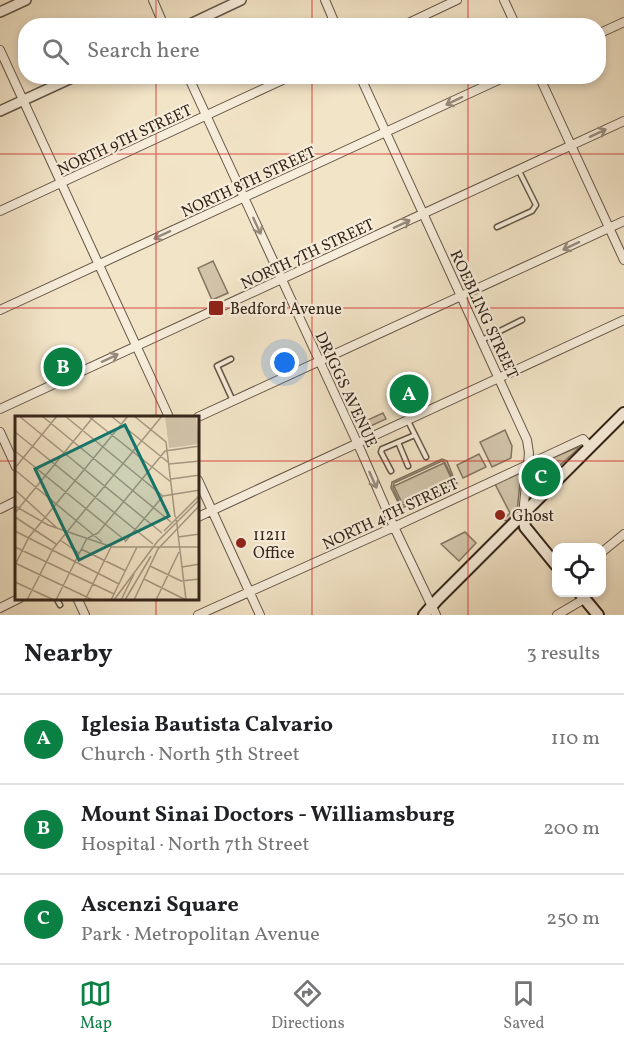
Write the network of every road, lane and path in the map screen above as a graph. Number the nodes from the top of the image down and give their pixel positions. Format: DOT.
graph roads {
  1 [pos="26,0"];
  2 [pos="153,0"];
  3 [pos="241,0"];
  4 [pos="325,0"];
  5 [pos="456,0"];
  6 [pos="504,0"];
  7 [pos="0,12"];
  8 [pos="161,18"];
  9 [pos="203,18"];
  10 [pos="333,18"];
  11 [pos="419,18"];
  12 [pos="512,18"];
  13 [pos="624,22"];
  14 [pos="606,30"];
  15 [pos="0,51"];
  16 [pos="59,84"];
  17 [pos="192,84"];
  18 [pos="274,84"];
  19 [pos="364,84"];
  20 [pos="490,84"];
  21 [pos="544,84"];
  22 [pos="23,101"];
  23 [pos="0,111"];
  24 [pos="206,116"];
  25 [pos="624,121"];
  26 [pos="386,132"];
  27 [pos="572,146"];
  28 [pos="519,171"];
  29 [pos="61,182"];
  30 [pos="244,198"];
  31 [pos="0,210"];
  32 [pos="423,215"];
  33 [pos="624,221"];
  34 [pos="497,227"];
  35 [pos="609,228"];
  36 [pos="624,260"];
  37 [pos="99,264"];
  38 [pos="282,280"];
  39 [pos="460,297"];
  40 [pos="0,310"];
  41 [pos="522,320"];
  42 [pos="624,320"];
  43 [pos="481,340"];
  44 [pos="136,346"];
  45 [pos="231,359"];
  46 [pos="319,361"];
  47 [pos="499,378"];
  48 [pos="233,401"];
  49 [pos="0,409"];
  50 [pos="624,413"];
  51 [pos="169,416"];
  52 [pos="200,416"];
  53 [pos="407,420"];
  54 [pos="0,432"];
  55 [pos="415,435"];
  56 [pos="398,442"];
  57 [pos="357,444"];
  58 [pos="590,447"];
  59 [pos="426,456"];
  60 [pos="15,465"];
  61 [pos="527,465"];
  62 [pos="408,466"];
  63 [pos="391,471"];
  64 [pos="200,484"];
  65 [pos="15,502"];
  66 [pos="0,509"];
  67 [pos="212,510"];
  68 [pos="523,515"];
  69 [pos="200,516"];
  70 [pos="394,527"];
  71 [pos="624,534"];
  72 [pos="606,549"];
  73 [pos="552,560"];
  74 [pos="249,592"];
  75 [pos="581,597"];
  76 [pos="583,597"];
  77 [pos="16,600"];
  78 [pos="57,600"];
  79 [pos="78,600"];
  80 [pos="60,605"];
  81 [pos="0,608"];
  82 [pos="434,610"];
  83 [pos="85,615"];
  84 [pos="198,615"];
  85 [pos="260,615"];
  86 [pos="424,615"];
  87 [pos="557,615"];
  88 [pos="598,615"];
  1 -- 7 [label="street"];
  2 -- 8 [label="street"];
  3 -- 9 [label="street"];
  4 -- 10 [label="street"];
  5 -- 11 [label="street"];
  6 -- 12 [label="street"];
  13 -- 14 [label="street"];
  15 -- 22 [label="street"];
  16 -- 22 [label="street"];
  17 -- 24 [label="street, DRIGGS AVENUE"];
  18 -- 24 [label="street, NORTH 9TH STREET"];
  19 -- 26 [label="street, ROEBLING STREET"];
  20 -- 26 [label="street, NORTH 8TH STREET, one-way"];
  21 -- 27 [label="street"];
  22 -- 23 [label="street"];
  22 -- 29 [label="street"];
  24 -- 29 [label="street, NORTH 9TH STREET"];
  24 -- 30 [label="street, DRIGGS AVENUE"];
  27 -- 25 [label="street, NORTH 7TH STREET, one-way"];
  26 -- 30 [label="street, NORTH 8TH STREET"];
  26 -- 32 [label="street, ROEBLING STREET"];
  27 -- 28 [label="street, NORTH 7TH STREET"];
  27 -- 35 [label="street"];
  28 -- 32 [label="street, NORTH 7TH STREET"];
  28 -- 34 [label="lane"];
  29 -- 31 [label="street, NORTH 9TH STREET"];
  29 -- 37 [label="street"];
  30 -- 37 [label="street, NORTH 8TH STREET, one-way"];
  30 -- 38 [label="street, DRIGGS AVENUE, one-way"];
  38 -- 32 [label="street, NORTH 7TH STREET, one-way"];
  32 -- 39 [label="street, ROEBLING STREET"];
  33 -- 35 [label="street"];
  35 -- 36 [label="street"];
  35 -- 39 [label="street, one-way"];
  37 -- 40 [label="street, NORTH 8TH STREET"];
  37 -- 44 [label="street"];
  38 -- 44 [label="street, NORTH 7TH STREET"];
  38 -- 46 [label="street, DRIGGS AVENUE"];
  39 -- 43 [label="street, ROEBLING STREET"];
  39 -- 46 [label="street"];
  41 -- 43 [label="lane"];
  42 -- 47 [label="street"];
  43 -- 47 [label="street, ROEBLING STREET"];
  49 -- 44 [label="street, NORTH 7TH STREET, one-way"];
  44 -- 51 [label="street"];
  45 -- 48 [label="lane"];
  46 -- 48 [label="street"];
  46 -- 57 [label="street, DRIGGS AVENUE"];
  47 -- 53 [label="street"];
  47 -- 61 [label="street, ROEBLING STREET"];
  48 -- 52 [label="street"];
  50 -- 58 [label="main road"];
  53 -- 55 [label="lane"];
  53 -- 57 [label="street"];
  54 -- 60 [label="street"];
  55 -- 56 [label="lane"];
  55 -- 59 [label="lane"];
  56 -- 62 [label="lane"];
  56 -- 63 [label="lane"];
  57 -- 67 [label="street"];
  57 -- 70 [label="street, DRIGGS AVENUE, one-way"];
  58 -- 61 [label="street, NORTH 4TH STREET"];
  58 -- 68 [label="main road"];
  61 -- 68 [label="street, ROEBLING STREET"];
  61 -- 70 [label="street, NORTH 4TH STREET"];
  64 -- 67 [label="street"];
  65 -- 66 [label="street"];
  67 -- 69 [label="street"];
  67 -- 74 [label="street"];
  68 -- 73 [label="main road"];
  68 -- 82 [label="main road"];
  70 -- 74 [label="street, NORTH 4TH STREET"];
  70 -- 82 [label="street, DRIGGS AVENUE"];
  71 -- 72 [label="street"];
  74 -- 84 [label="street, NORTH 4TH STREET"];
  74 -- 85 [label="street"];
  75 -- 87 [label="street"];
  76 -- 88 [label="main road"];
  77 -- 81 [label="street"];
  78 -- 80 [label="lane"];
  79 -- 83 [label="street"];
  82 -- 86 [label="main road"];
}
